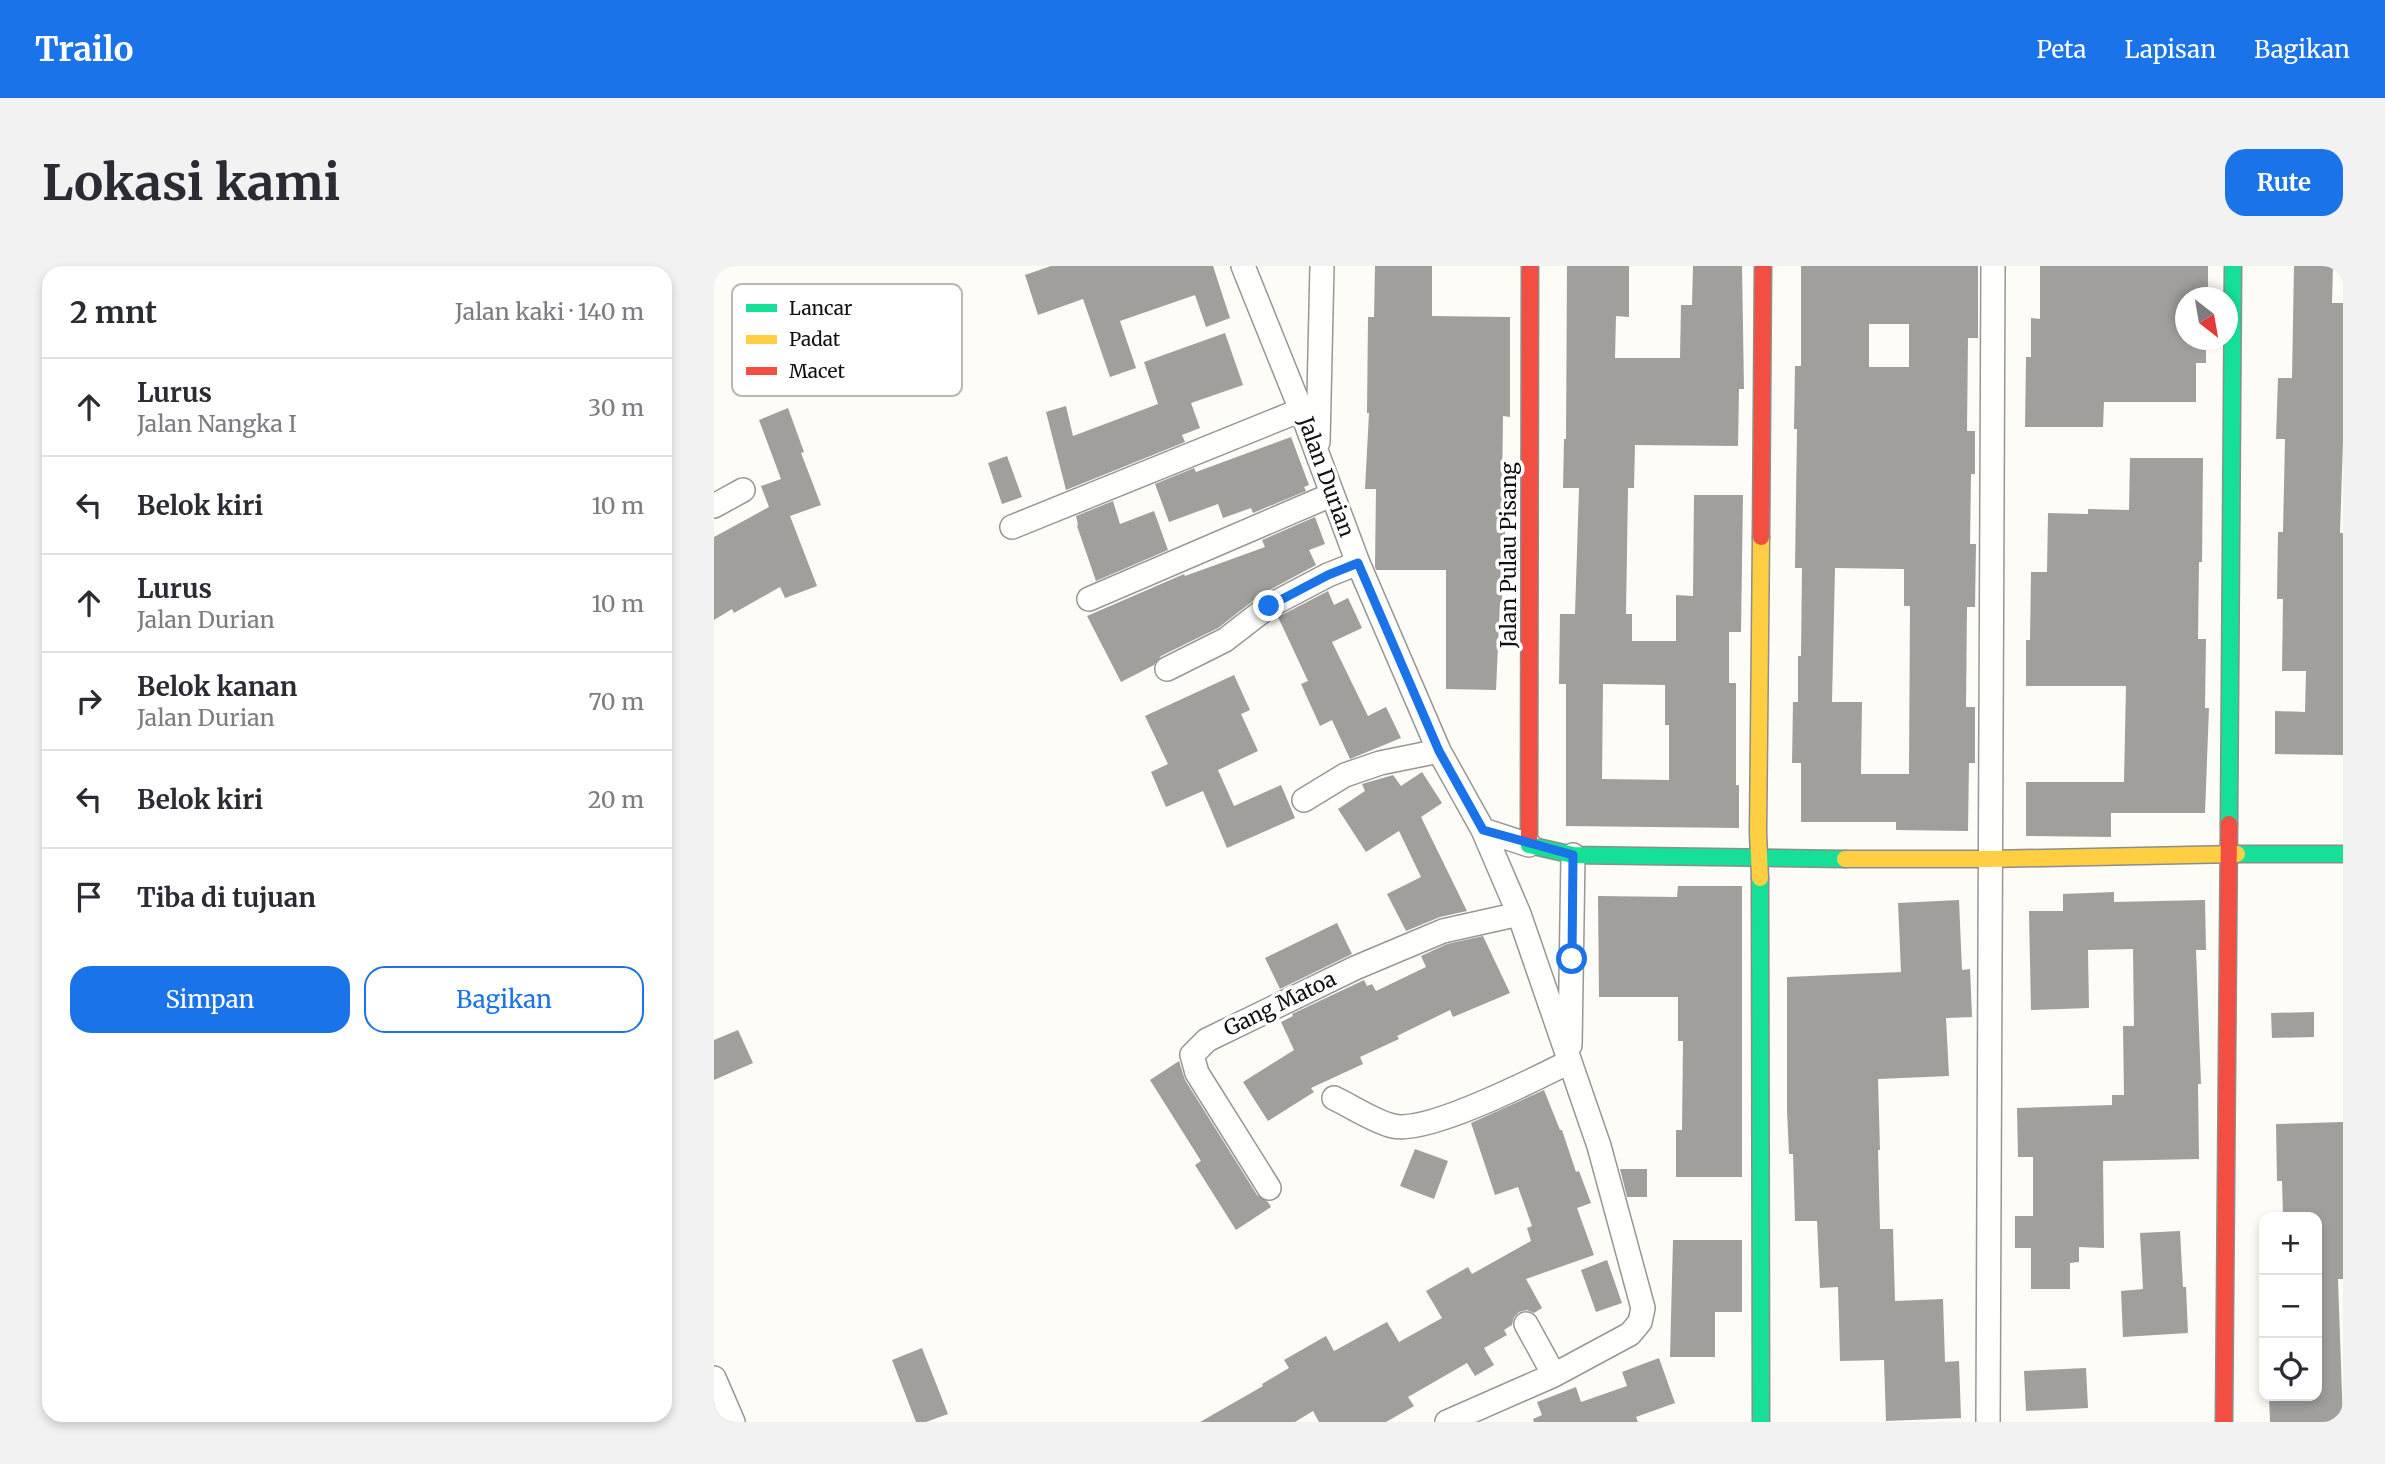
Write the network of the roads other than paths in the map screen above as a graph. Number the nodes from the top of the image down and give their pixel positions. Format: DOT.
graph roads {
  1 [pos="1243,266"];
  2 [pos="1321,266"];
  3 [pos="1530,266"];
  4 [pos="1763,266"];
  5 [pos="1993,266"];
  6 [pos="2233,266"];
  7 [pos="1301,410"];
  8 [pos="1317,455"];
  9 [pos="743,490"];
  10 [pos="1331,495"];
  11 [pos="714,506"];
  12 [pos="1012,527"];
  13 [pos="1358,563"];
  14 [pos="1088,599"];
  15 [pos="1167,670"];
  16 [pos="1439,751"];
  17 [pos="1304,800"];
  18 [pos="1483,830"];
  19 [pos="1529,845"];
  20 [pos="2228,854"];
  21 [pos="2343,854"];
  22 [pos="1573,855"];
  23 [pos="1759,859"];
  24 [pos="1989,859"];
  25 [pos="1519,914"];
  26 [pos="1569,1062"];
  27 [pos="1334,1098"];
  28 [pos="1269,1188"];
  29 [pos="1527,1324"];
  30 [pos="1554,1375"];
  31 [pos="714,1378"];
  32 [pos="733,1422"];
  33 [pos="1447,1422"];
  34 [pos="1761,1422"];
  35 [pos="1988,1422"];
  36 [pos="2224,1422"];
  1 -- 7 [label="street, Jalan Durian"];
  2 -- 8 [label="street"];
  3 -- 19 [label="street, Jalan Pulau Pisang"];
  4 -- 23 [label="street"];
  5 -- 24 [label="street"];
  6 -- 20 [label="street"];
  7 -- 8 [label="street, Jalan Durian"];
  7 -- 12 [label="street"];
  8 -- 10 [label="street, Jalan Durian"];
  9 -- 11 [label="street"];
  10 -- 13 [label="street, Jalan Durian"];
  10 -- 14 [label="street"];
  13 -- 15 [label="street"];
  13 -- 16 [label="street, Jalan Durian"];
  16 -- 17 [label="street"];
  16 -- 18 [label="street, Jalan Durian"];
  18 -- 19 [label="street"];
  18 -- 25 [label="street, Jalan Durian"];
  19 -- 22 [label="street"];
  20 -- 21 [label="street"];
  20 -- 24 [label="street"];
  20 -- 36 [label="street"];
  22 -- 23 [label="street"];
  22 -- 26 [label="street"];
  23 -- 24 [label="street"];
  23 -- 34 [label="street"];
  24 -- 35 [label="street"];
  25 -- 26 [label="street, Jalan Durian"];
  25 -- 28 [label="street, Gang Matoa"];
  26 -- 27 [label="street"];
  26 -- 30 [label="street, Jalan Durian"];
  29 -- 30 [label="street"];
  30 -- 33 [label="street, Jalan Durian"];
  31 -- 32 [label="street"];
}
